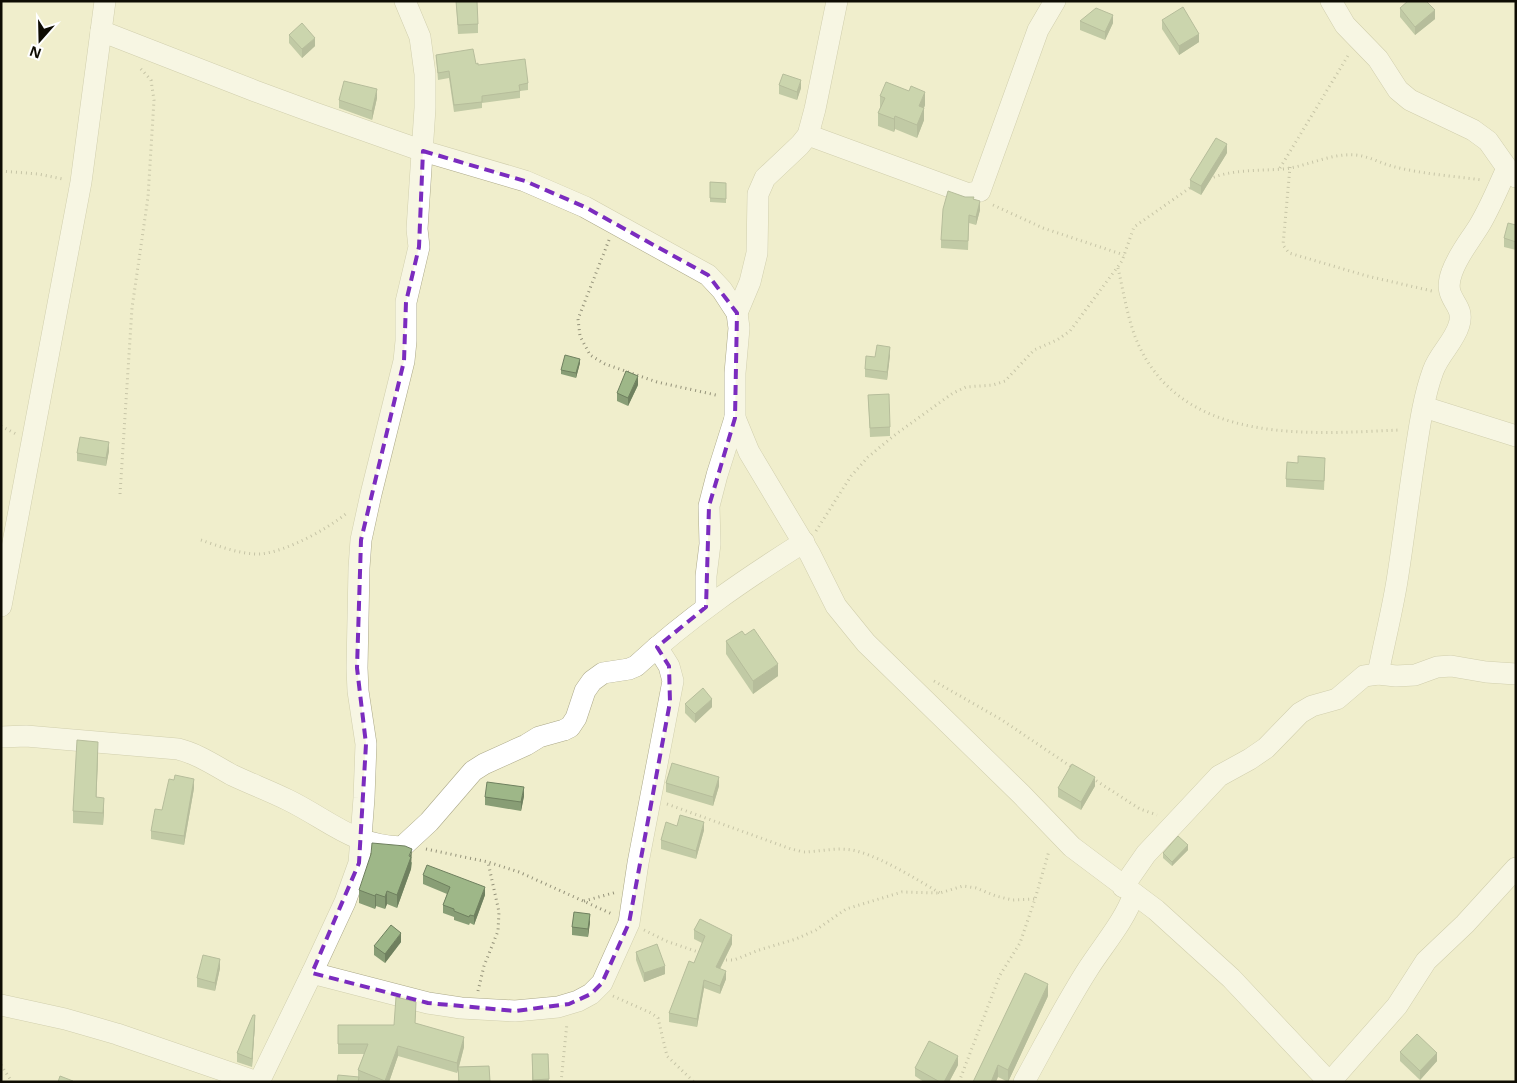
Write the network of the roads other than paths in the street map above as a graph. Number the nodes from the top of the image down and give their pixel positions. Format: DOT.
graph roads {
  1 [pos="106,1"];
  2 [pos="405,1"];
  3 [pos="837,1"];
  4 [pos="1055,1"];
  5 [pos="1331,1"];
  6 [pos="101,31"];
  7 [pos="808,135"];
  8 [pos="423,151"];
  9 [pos="1508,176"];
  10 [pos="737,313"];
  11 [pos="1424,407"];
  12 [pos="734,408"];
  13 [pos="1516,436"];
  14 [pos="805,544"];
  15 [pos="1,606"];
  16 [pos="706,607"];
  17 [pos="657,647"];
  18 [pos="1378,674"];
  19 [pos="1516,674"];
  20 [pos="1,737"];
  21 [pos="361,840"];
  22 [pos="1516,868"];
  23 [pos="1128,890"];
  24 [pos="312,973"];
  25 [pos="1,1005"];
  26 [pos="258,1082"];
  27 [pos="1024,1082"];
  28 [pos="1330,1082"];
  1 -- 6 [label="street"];
  2 -- 8 [label="street"];
  3 -- 7 [label="street"];
  4 -- 7 [label="street"];
  5 -- 9 [label="street"];
  6 -- 8 [label="street"];
  6 -- 15 [label="street"];
  7 -- 10 [label="street"];
  8 -- 10 [label="street"];
  8 -- 21 [label="street"];
  9 -- 11 [label="street"];
  10 -- 12 [label="street"];
  11 -- 13 [label="street"];
  11 -- 18 [label="street"];
  12 -- 14 [label="street"];
  12 -- 16 [label="street"];
  14 -- 16 [label="street"];
  14 -- 23 [label="street"];
  16 -- 17 [label="street"];
  17 -- 21 [label="street"];
  17 -- 24 [label="street"];
  18 -- 19 [label="street"];
  18 -- 23 [label="street"];
  20 -- 21 [label="street"];
  21 -- 24 [label="street"];
  22 -- 28 [label="street"];
  23 -- 27 [label="street"];
  23 -- 28 [label="street"];
  24 -- 26 [label="street"];
  25 -- 26 [label="street"];
}
